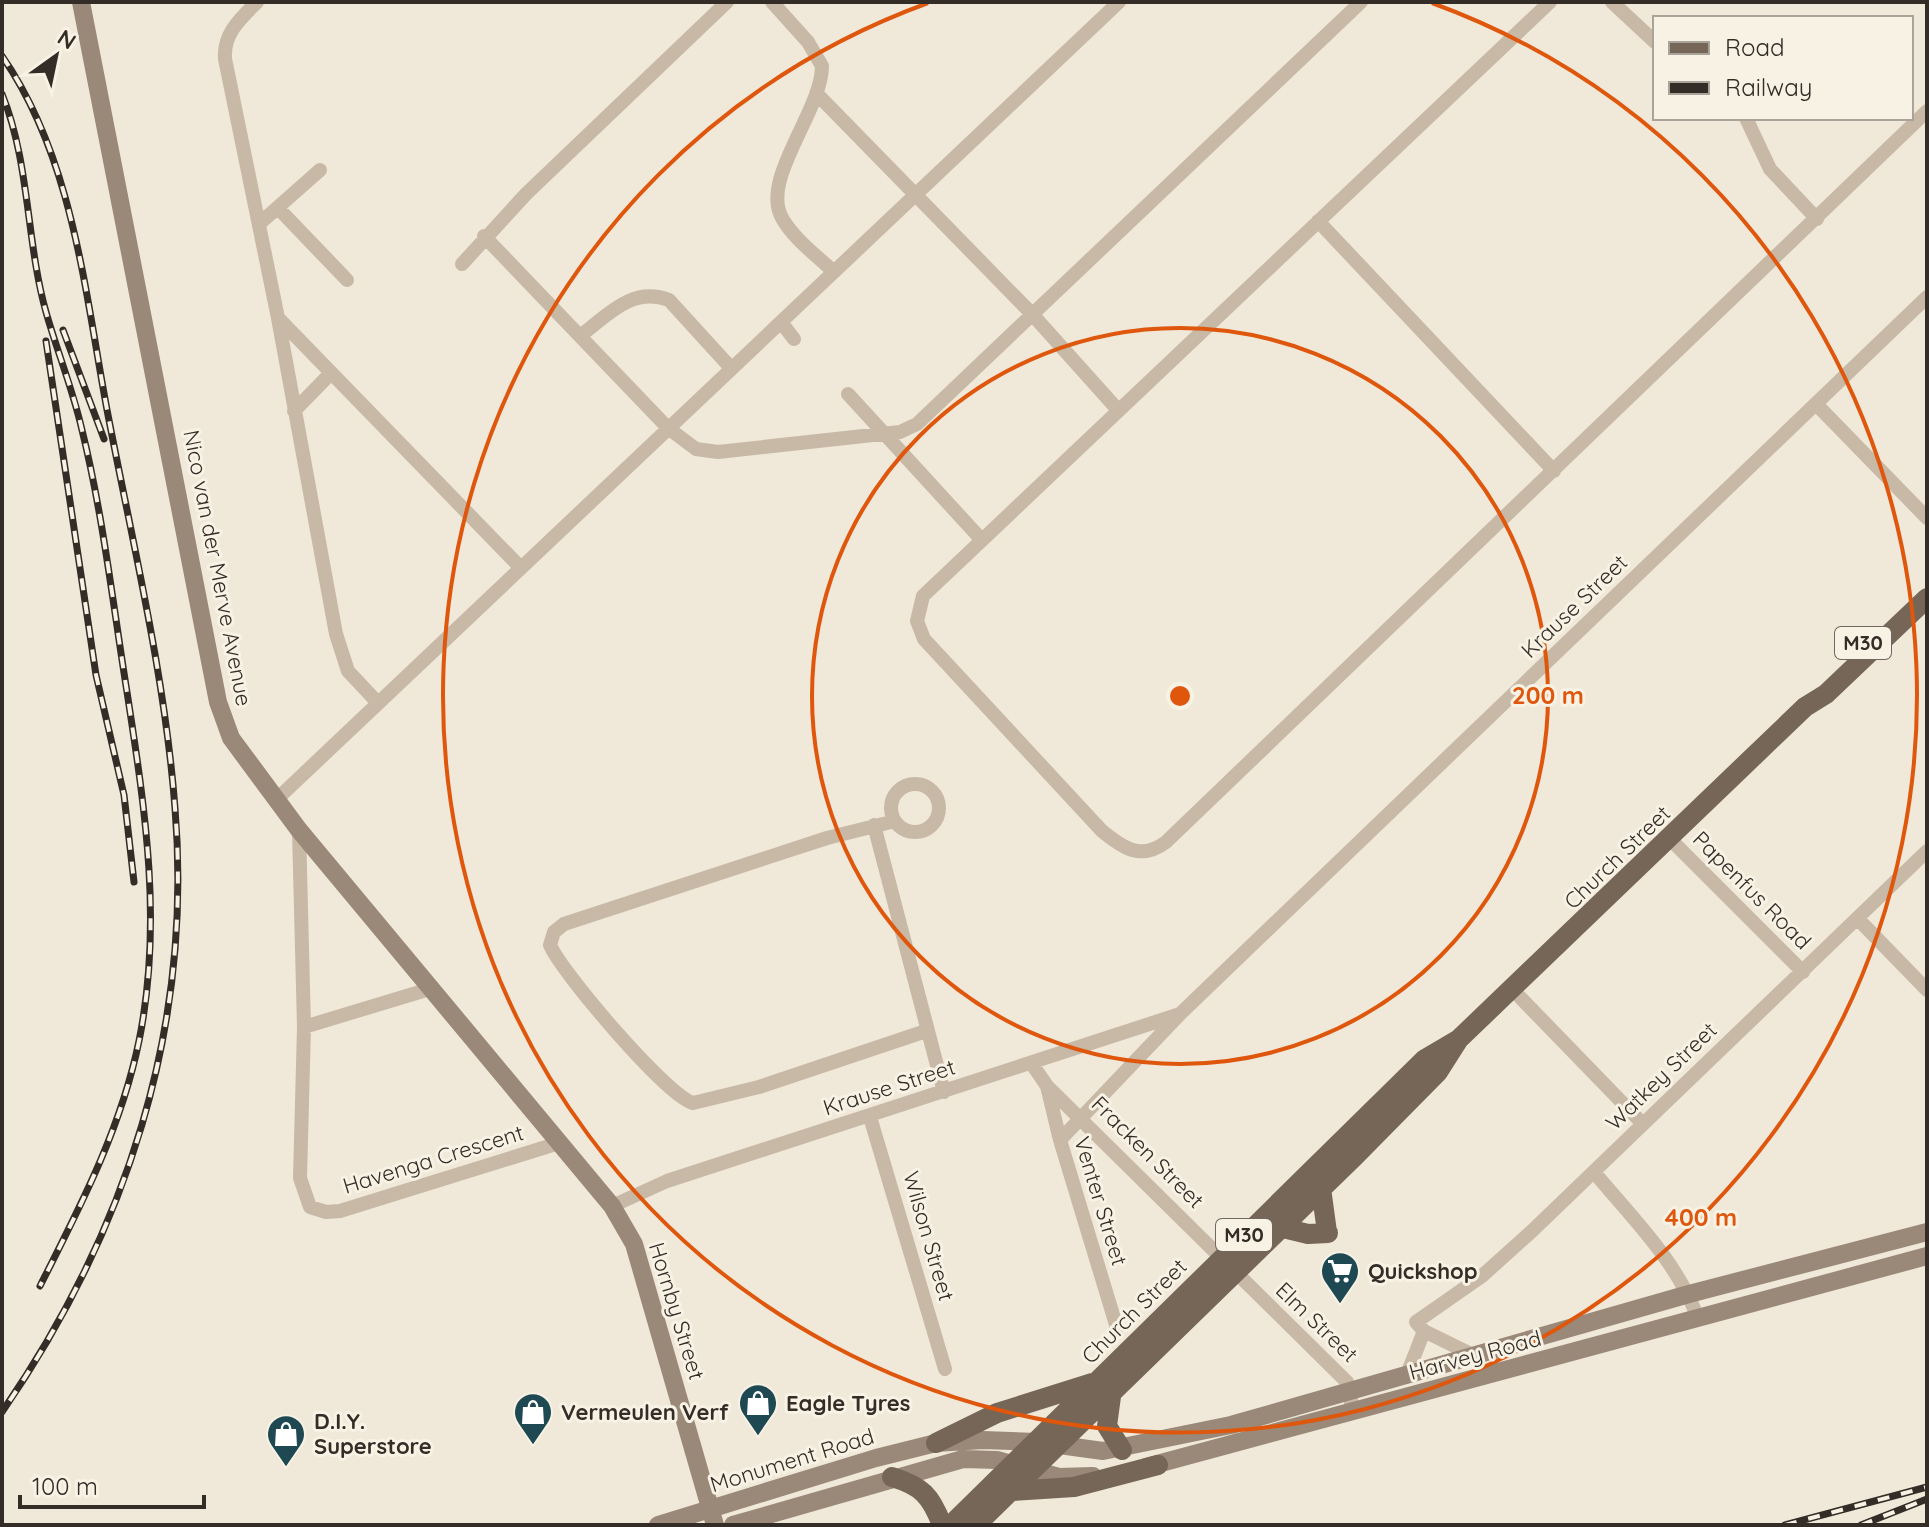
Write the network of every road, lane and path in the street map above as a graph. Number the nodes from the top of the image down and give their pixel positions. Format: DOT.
graph roads {
  1 [pos="81,2"];
  2 [pos="257,2"];
  3 [pos="727,2"];
  4 [pos="772,2"];
  5 [pos="1119,2"];
  6 [pos="1361,2"];
  7 [pos="1550,2"];
  8 [pos="1612,2"];
  9 [pos="1653,40"];
  10 [pos="817,94"];
  11 [pos="1927,111"];
  12 [pos="1747,120"];
  13 [pos="320,170"];
  14 [pos="914,196"];
  15 [pos="278,208"];
  16 [pos="1817,219"];
  17 [pos="1318,221"];
  18 [pos="259,224"];
  19 [pos="484,236"];
  20 [pos="462,264"];
  21 [pos="834,272"];
  22 [pos="347,280"];
  23 [pos="1927,297"];
  24 [pos="1032,314"];
  25 [pos="278,318"];
  26 [pos="781,322"];
  27 [pos="580,336"];
  28 [pos="794,339"];
  29 [pos="731,368"];
  30 [pos="331,373"];
  31 [pos="848,394"];
  32 [pos="1816,404"];
  33 [pos="1118,410"];
  34 [pos="294,411"];
  35 [pos="668,428"];
  36 [pos="888,434"];
  37 [pos="1554,471"];
  38 [pos="1927,518"];
  39 [pos="980,538"];
  40 [pos="520,567"];
  41 [pos="1927,583"];
  42 [pos="1927,598"];
  43 [pos="378,703"];
  44 [pos="1805,707"];
  45 [pos="276,800"];
  46 [pos="895,821"];
  47 [pos="874,825"];
  48 [pos="299,830"];
  49 [pos="1670,839"];
  50 [pos="1927,851"];
  51 [pos="1858,919"];
  52 [pos="1803,972"];
  53 [pos="433,988"];
  54 [pos="1512,989"];
  55 [pos="1927,990"];
  56 [pos="1181,1013"];
  57 [pos="304,1027"];
  58 [pos="926,1031"];
  59 [pos="1459,1039"];
  60 [pos="1032,1064"];
  61 [pos="1047,1086"];
  62 [pos="944,1092"];
  63 [pos="1081,1116"];
  64 [pos="870,1117"];
  65 [pos="1642,1123"];
  66 [pos="1060,1140"];
  67 [pos="559,1143"];
  68 [pos="1594,1172"];
  69 [pos="1321,1188"];
  70 [pos="612,1206"];
  71 [pos="1279,1227"];
  72 [pos="1927,1232"];
  73 [pos="1927,1256"];
  74 [pos="1227,1264"];
  75 [pos="1689,1294"];
  76 [pos="1698,1319"];
  77 [pos="1420,1326"];
  78 [pos="1117,1328"];
  79 [pos="1477,1357"];
  80 [pos="945,1369"];
  81 [pos="1406,1377"];
  82 [pos="1105,1385"];
  83 [pos="1351,1392"];
  84 [pos="1351,1413"];
  85 [pos="1231,1425"];
  86 [pos="936,1443"];
  87 [pos="1046,1444"];
  88 [pos="1236,1444"];
  89 [pos="1122,1450"];
  90 [pos="1158,1465"];
  91 [pos="1024,1467"];
  92 [pos="892,1477"];
  93 [pos="1012,1491"];
  94 [pos="713,1518"];
  95 [pos="658,1525"];
  96 [pos="733,1525"];
  97 [pos="942,1525"];
  98 [pos="951,1525"];
  99 [pos="976,1525"];
  1 -- 45 [label="main road, Nico van der Merve Avenue"];
  2 -- 18 [label="street"];
  3 -- 19 [label="street"];
  4 -- 10 [label="street"];
  5 -- 14 [label="street"];
  6 -- 24 [label="street"];
  7 -- 17 [label="street"];
  8 -- 9 [label="street"];
  10 -- 14 [label="street"];
  10 -- 21 [label="street"];
  11 -- 16 [label="street"];
  12 -- 16 [label="street"];
  13 -- 15 [label="street"];
  14 -- 21 [label="street"];
  14 -- 24 [label="street"];
  15 -- 18 [label="street"];
  15 -- 22 [label="street"];
  16 -- 37 [label="street"];
  17 -- 33 [label="street"];
  17 -- 37 [label="street"];
  18 -- 25 [label="street"];
  19 -- 20 [label="street"];
  19 -- 27 [label="street"];
  21 -- 26 [label="street"];
  23 -- 32 [label="street, Krause Street"];
  24 -- 33 [label="street"];
  24 -- 36 [label="street"];
  25 -- 30 [label="street"];
  25 -- 34 [label="street"];
  26 -- 28 [label="street"];
  26 -- 29 [label="street"];
  27 -- 29 [label="street"];
  27 -- 35 [label="street"];
  29 -- 35 [label="street"];
  30 -- 34 [label="street"];
  30 -- 40 [label="street"];
  31 -- 36 [label="street"];
  32 -- 38 [label="street"];
  32 -- 56 [label="street, Krause Street"];
  33 -- 39 [label="street"];
  34 -- 43 [label="street"];
  35 -- 36 [label="street"];
  35 -- 40 [label="street"];
  36 -- 39 [label="street"];
  37 -- 39 [label="street"];
  40 -- 43 [label="street"];
  41 -- 44 [label="main road, Church Street / M30"];
  42 -- 44 [label="main road, Church Street / M30"];
  43 -- 45 [label="street"];
  44 -- 49 [label="main road, Church Street / M30"];
  45 -- 48 [label="main road, Nico van der Merve Avenue"];
  46 -- 47 [label="street"];
  47 -- 58 [label="street"];
  47 -- 58 [label="street"];
  48 -- 53 [label="main road, Nico van der Merve Avenue"];
  48 -- 57 [label="street, Havenga Crescent"];
  49 -- 52 [label="street, Papenfus Road"];
  49 -- 54 [label="main road, Church Street / M30"];
  50 -- 51 [label="street, Watkey Street"];
  51 -- 52 [label="street, Watkey Street"];
  51 -- 55 [label="street"];
  52 -- 65 [label="street, Watkey Street"];
  53 -- 57 [label="street"];
  53 -- 67 [label="main road, Nico van der Merve Avenue"];
  54 -- 59 [label="main road, Church Street / M30"];
  54 -- 65 [label="street"];
  56 -- 60 [label="street, Krause Street"];
  56 -- 63 [label="street, Krause Street"];
  57 -- 67 [label="street, Havenga Crescent"];
  58 -- 62 [label="street"];
  59 -- 69 [label="main road, Church Street / M30"];
  59 -- 74 [label="main road, Church Street / M30"];
  60 -- 61 [label="street, Fracken Street"];
  60 -- 62 [label="street, Krause Street"];
  61 -- 63 [label="street, Fracken Street"];
  61 -- 66 [label="street, Venter Street"];
  62 -- 64 [label="street, Krause Street"];
  63 -- 66 [label="street, Krause Street"];
  63 -- 74 [label="street, Fracken Street"];
  64 -- 70 [label="street, Krause Street"];
  64 -- 80 [label="street, Wilson Street"];
  65 -- 68 [label="street, Watkey Street"];
  66 -- 78 [label="street, Venter Street"];
  67 -- 70 [label="main road, Nico van der Merve Avenue"];
  68 -- 75 [label="street"];
  68 -- 77 [label="street, Watkey Street"];
  69 -- 71 [label="main road, Church Street / M30"];
  69 -- 71 [label="main road"];
  70 -- 94 [label="main road, Hornby Street"];
  71 -- 74 [label="main road, Church Street / M30"];
  72 -- 75 [label="main road, Harvey Road"];
  73 -- 76 [label="main road, Harvey Road"];
  74 -- 82 [label="main road, Church Street / M30"];
  74 -- 83 [label="street, Elm Street"];
  75 -- 76 [label="street"];
  75 -- 79 [label="main road, Harvey Road"];
  76 -- 84 [label="main road, Harvey Road"];
  77 -- 79 [label="street"];
  77 -- 81 [label="street"];
  79 -- 81 [label="main road, Harvey Road"];
  81 -- 83 [label="main road, Harvey Road"];
  82 -- 86 [label="main road"];
  82 -- 87 [label="main road, Church Street / M30"];
  82 -- 89 [label="main road"];
  83 -- 84 [label="street, Elm Street"];
  83 -- 85 [label="main road, Harvey Road"];
  84 -- 88 [label="main road, Harvey Road"];
  85 -- 88 [label="main road"];
  85 -- 89 [label="main road, Harvey Road"];
  86 -- 87 [label="main road, Monument Road"];
  86 -- 94 [label="main road, Monument Road"];
  87 -- 89 [label="main road, Harvey Road"];
  87 -- 91 [label="main road, Church Street / M30"];
  88 -- 90 [label="main road, Harvey Road"];
  90 -- 91 [label="main road, Harvey Road"];
  90 -- 93 [label="main road"];
  91 -- 92 [label="main road, Monument Road"];
  91 -- 93 [label="main road, Church Street / M30"];
  91 -- 98 [label="main road, Church Street / M30"];
  92 -- 96 [label="main road, Monument Road"];
  92 -- 97 [label="main road"];
  93 -- 99 [label="main road, Church Street / M30"];
  94 -- 95 [label="main road, Monument Road"];
}
